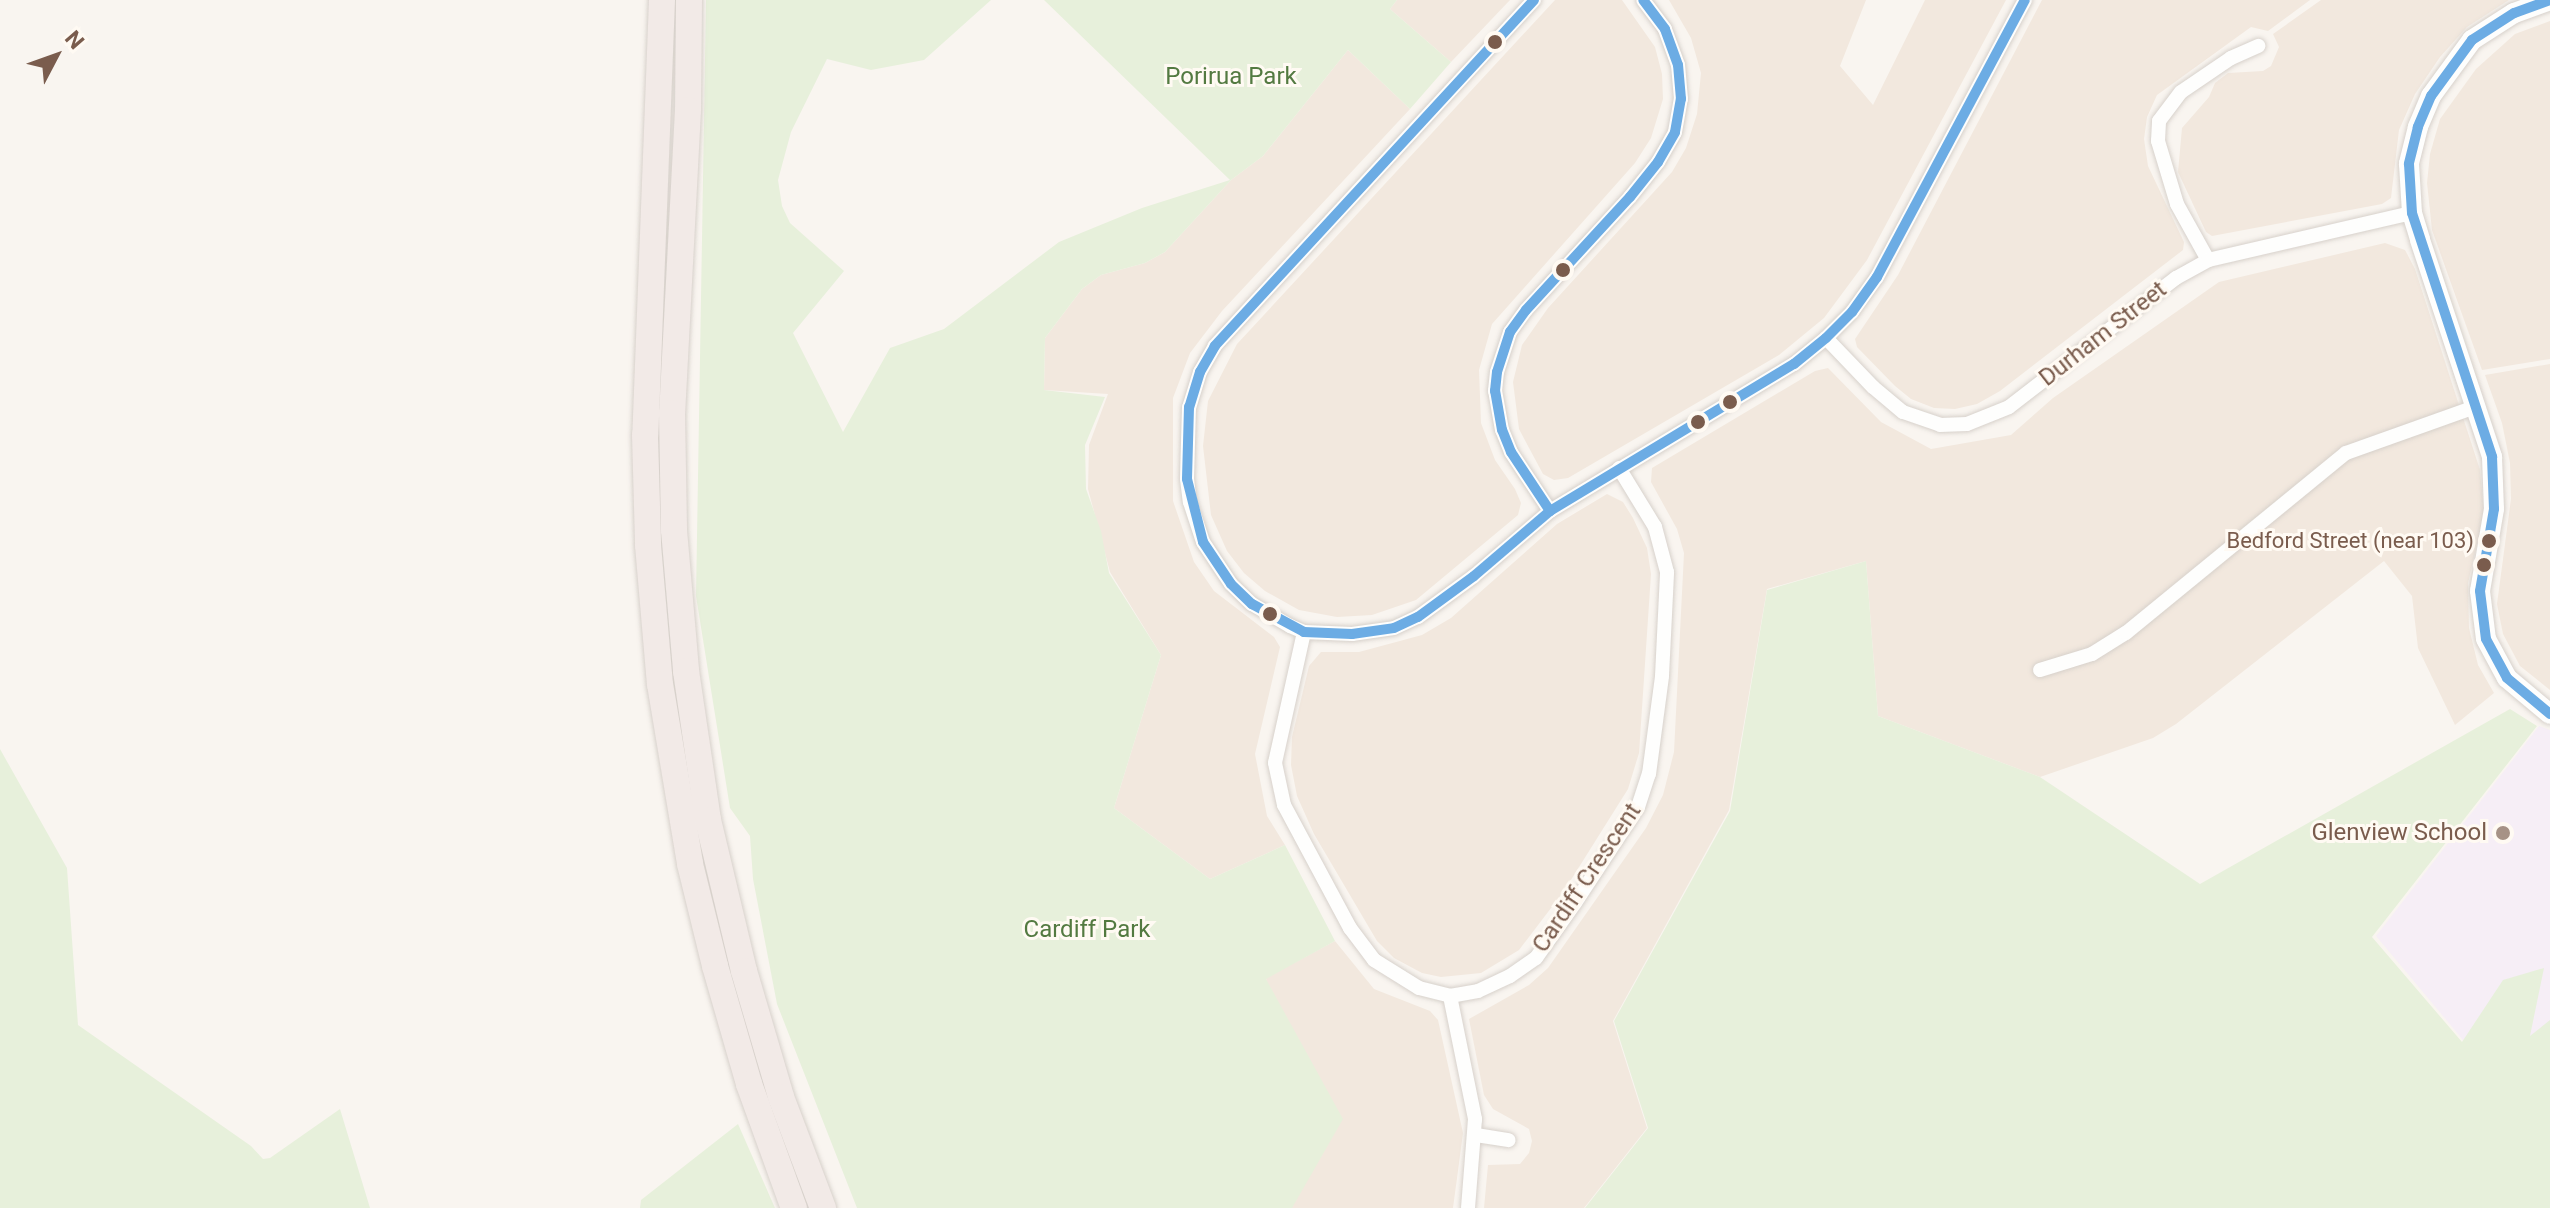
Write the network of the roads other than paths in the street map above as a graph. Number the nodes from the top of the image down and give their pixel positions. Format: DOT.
graph roads {
  1 [pos="662,0"];
  2 [pos="689,0"];
  3 [pos="1534,0"];
  4 [pos="1643,0"];
  5 [pos="2025,0"];
  6 [pos="2550,0"];
  7 [pos="2258,46"];
  8 [pos="2412,213"];
  9 [pos="2208,260"];
  10 [pos="1826,338"];
  11 [pos="2478,406"];
  12 [pos="1619,468"];
  13 [pos="1550,511"];
  14 [pos="1304,632"];
  15 [pos="2040,670"];
  16 [pos="2550,714"];
  17 [pos="1450,996"];
  18 [pos="1476,1135"];
  19 [pos="1509,1140"];
  20 [pos="794,1208"];
  21 [pos="823,1208"];
  22 [pos="1468,1208"];
  1 -- 20 [label="highway"];
  2 -- 21 [label="highway"];
  3 -- 14 [label="street"];
  4 -- 13 [label="street"];
  5 -- 10 [label="street"];
  6 -- 8 [label="street"];
  7 -- 9 [label="street"];
  8 -- 9 [label="street, Durham Street"];
  8 -- 11 [label="street"];
  9 -- 10 [label="street, Durham Street"];
  10 -- 12 [label="street"];
  11 -- 15 [label="street"];
  11 -- 16 [label="street"];
  12 -- 13 [label="street"];
  12 -- 17 [label="street, Cardiff Crescent"];
  13 -- 14 [label="street"];
  14 -- 17 [label="street"];
  17 -- 18 [label="street"];
  18 -- 19 [label="street"];
  18 -- 22 [label="street"];
}
